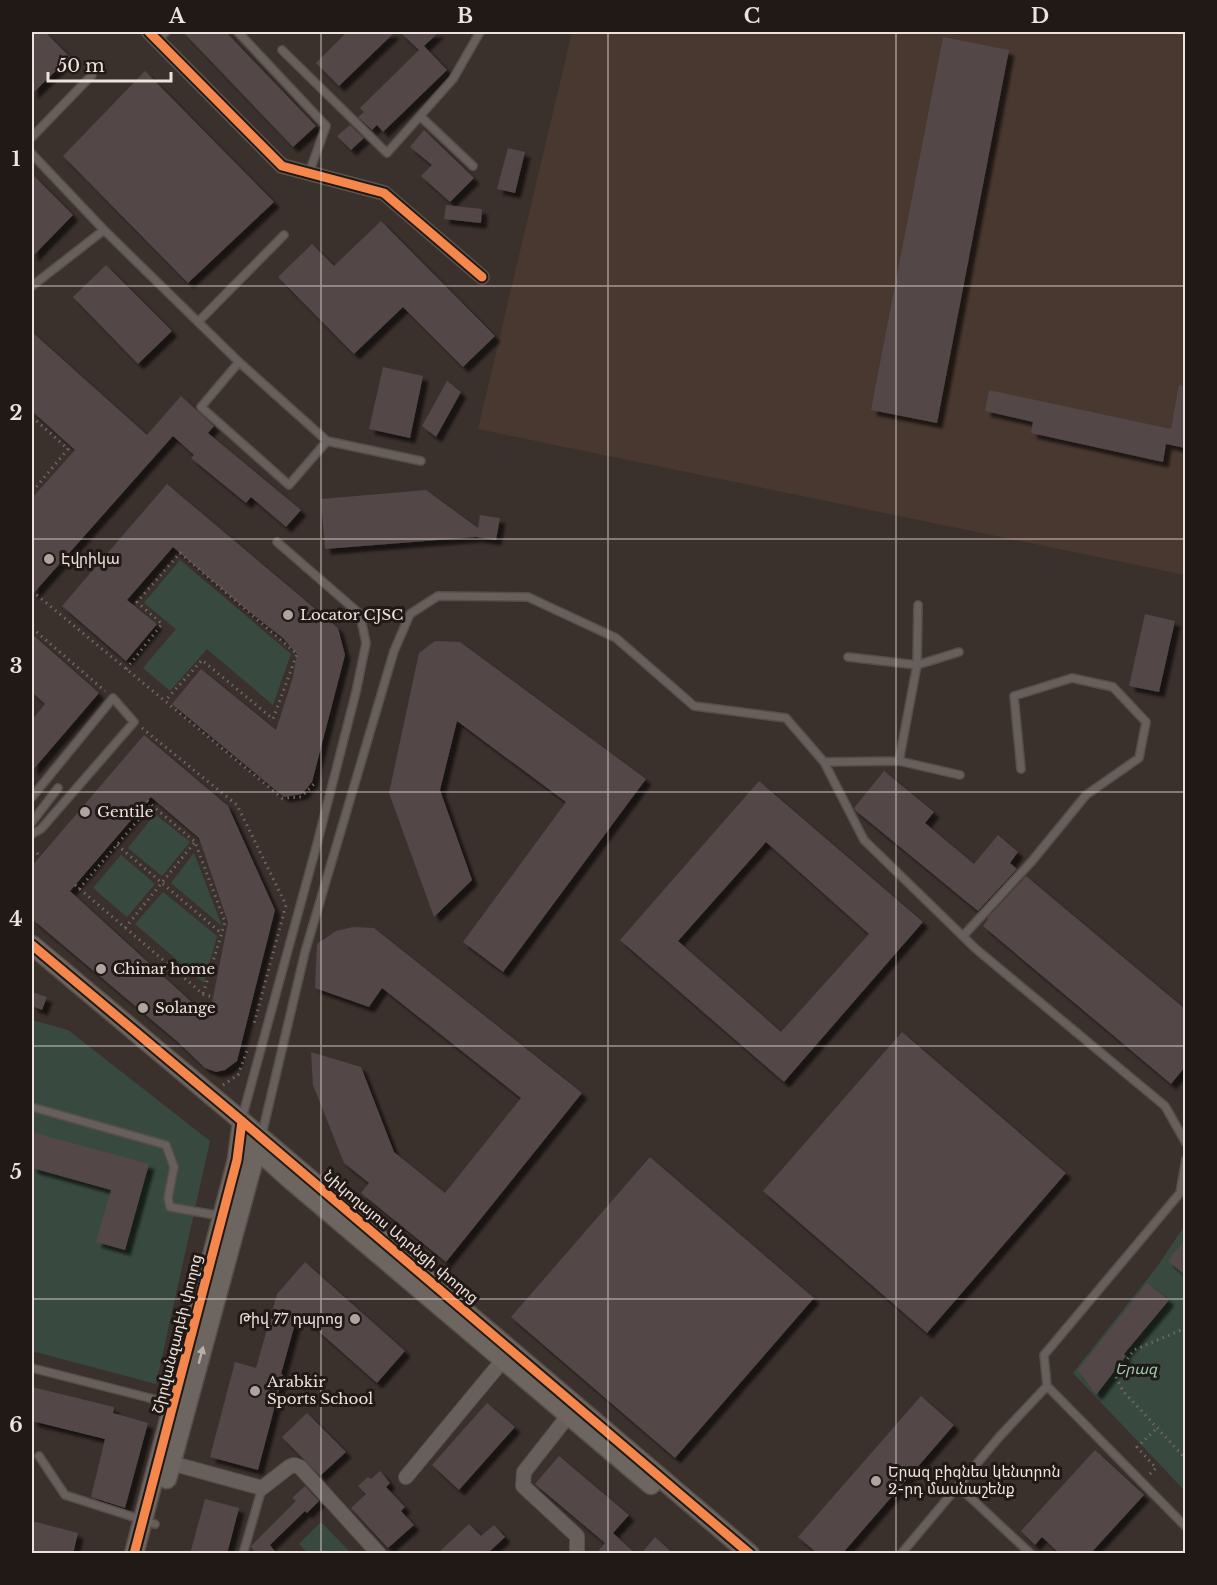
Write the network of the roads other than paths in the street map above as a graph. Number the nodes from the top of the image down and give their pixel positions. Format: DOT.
graph roads {
  1 [pos="238,32"];
  2 [pos="480,32"];
  3 [pos="157,34"];
  4 [pos="282,50"];
  5 [pos="92,75"];
  6 [pos="420,116"];
  7 [pos="32,137"];
  8 [pos="32,154"];
  9 [pos="472,166"];
  10 [pos="309,174"];
  11 [pos="104,230"];
  12 [pos="284,235"];
  13 [pos="482,277"];
  14 [pos="32,286"];
  15 [pos="198,322"];
  16 [pos="239,362"];
  17 [pos="327,441"];
  18 [pos="421,461"];
  19 [pos="277,542"];
  20 [pos="918,605"];
  21 [pos="959,652"];
  22 [pos="848,657"];
  23 [pos="917,665"];
  24 [pos="899,761"];
  25 [pos="824,762"];
  26 [pos="1021,769"];
  27 [pos="960,775"];
  28 [pos="58,788"];
  29 [pos="32,797"];
  30 [pos="32,822"];
  31 [pos="32,834"];
  32 [pos="963,936"];
  33 [pos="32,945"];
  34 [pos="32,957"];
  35 [pos="32,1107"];
  36 [pos="241,1127"];
  37 [pos="259,1143"];
  38 [pos="1185,1143"];
  39 [pos="1185,1159"];
  40 [pos="222,1216"];
  41 [pos="503,1360"];
  42 [pos="32,1368"];
  43 [pos="1047,1386"];
  44 [pos="180,1406"];
  45 [pos="568,1416"];
  46 [pos="39,1456"];
  47 [pos="171,1463"];
  48 [pos="406,1477"];
  49 [pos="958,1486"];
  50 [pos="262,1488"];
  51 [pos="149,1523"];
  52 [pos="1185,1527"];
  53 [pos="134,1554"];
  54 [pos="147,1554"];
  55 [pos="243,1554"];
  56 [pos="379,1554"];
  57 [pos="577,1554"];
  58 [pos="730,1554"];
  59 [pos="750,1554"];
  60 [pos="901,1554"];
  61 [pos="1031,1554"];
  1 -- 10 [label="lane"];
  2 -- 6 [label="lane"];
  3 -- 10 [label="street"];
  4 -- 6 [label="lane"];
  5 -- 7 [label="lane"];
  6 -- 9 [label="lane"];
  8 -- 11 [label="lane"];
  10 -- 13 [label="street"];
  11 -- 14 [label="lane"];
  11 -- 15 [label="lane"];
  12 -- 15 [label="lane"];
  15 -- 16 [label="lane"];
  16 -- 17 [label="lane"];
  16 -- 17 [label="lane"];
  17 -- 18 [label="lane"];
  19 -- 36 [label="lane"];
  20 -- 23 [label="lane"];
  21 -- 23 [label="lane"];
  22 -- 23 [label="lane"];
  23 -- 24 [label="lane"];
  24 -- 25 [label="lane"];
  24 -- 27 [label="lane"];
  25 -- 32 [label="lane"];
  25 -- 37 [label="lane"];
  26 -- 32 [label="lane"];
  28 -- 30 [label="lane"];
  29 -- 31 [label="lane"];
  32 -- 38 [label="lane"];
  33 -- 36 [label="street, Նիկողայոս Ադոնցի փողոց"];
  34 -- 36 [label="street, Նիկողայոս Ադոնցի փողոց"];
  35 -- 40 [label="lane"];
  36 -- 37 [label="street, Նիկողայոս Ադոնցի փողոց"];
  36 -- 40 [label="street, Շիրվանզադեի փողոց"];
  37 -- 41 [label="street, Նիկողայոս Ադոնցի փողոց"];
  44 -- 37 [label="street, Շիրվանզադեի փողոց, one-way"];
  37 -- 59 [label="street, Նիկողայոս Ադոնցի փողոց"];
  39 -- 43 [label="lane"];
  40 -- 44 [label="street, Շիրվանզադեի փողոց"];
  41 -- 45 [label="street, Նիկողայոս Ադոնցի փողոց"];
  41 -- 48 [label="street"];
  42 -- 44 [label="lane"];
  43 -- 49 [label="lane"];
  43 -- 52 [label="lane"];
  44 -- 47 [label="street, Շիրվանզադեի փողոց"];
  44 -- 51 [label="street, Շիրվանզադեի փողոց"];
  45 -- 57 [label="street"];
  45 -- 58 [label="street, Նիկողայոս Ադոնցի փողոց"];
  46 -- 51 [label="lane"];
  47 -- 50 [label="street"];
  47 -- 51 [label="street, Շիրվանզադեի փողոց"];
  49 -- 60 [label="lane"];
  49 -- 61 [label="lane"];
  50 -- 55 [label="lane"];
  50 -- 56 [label="street"];
  51 -- 53 [label="street, Շիրվանզադեի փողոց"];
  51 -- 54 [label="street, Շիրվանզադեի փողոց"];
}
